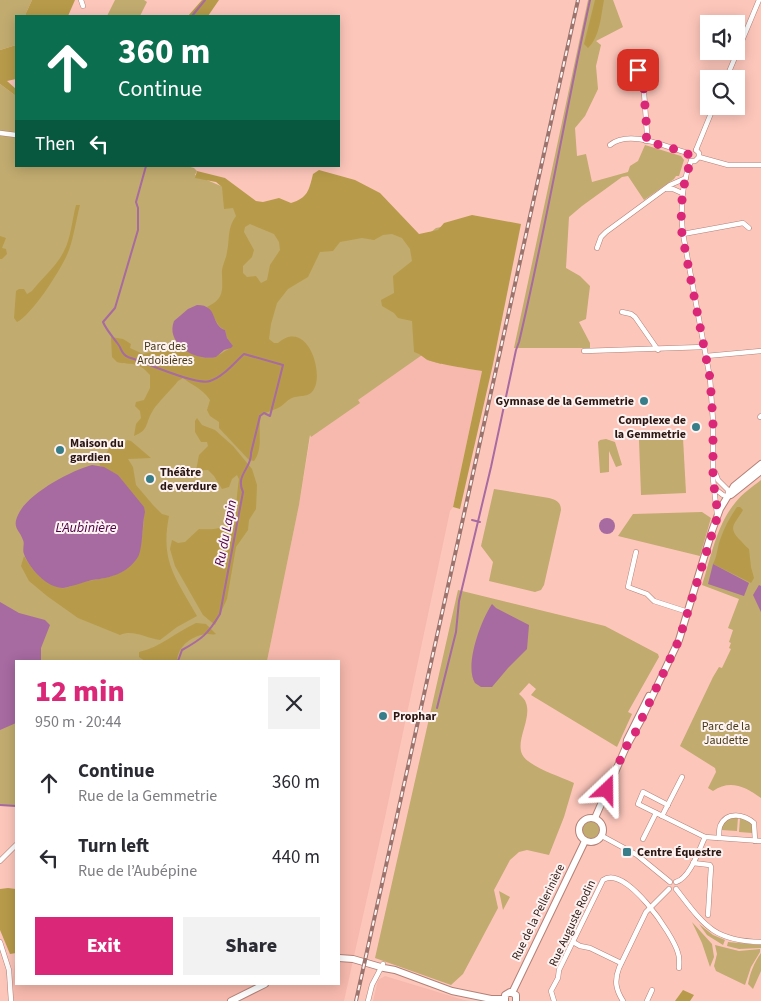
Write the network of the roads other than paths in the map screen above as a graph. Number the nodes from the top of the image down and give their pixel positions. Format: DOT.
graph roads {
  1 [pos="81,0"];
  2 [pos="759,0"];
  3 [pos="83,6"];
  4 [pos="633,66"];
  5 [pos="730,70"];
  6 [pos="710,115"];
  7 [pos="0,133"];
  8 [pos="15,135"];
  9 [pos="646,141"];
  10 [pos="610,145"];
  11 [pos="696,150"];
  12 [pos="688,153"];
  13 [pos="699,157"];
  14 [pos="691,161"];
  15 [pos="761,165"];
  16 [pos="686,178"];
  17 [pos="666,189"];
  18 [pos="682,193"];
  19 [pos="749,228"];
  20 [pos="682,234"];
  21 [pos="597,248"];
  22 [pos="622,312"];
  23 [pos="704,347"];
  24 [pos="658,350"];
  25 [pos="584,351"];
  26 [pos="761,351"];
  27 [pos="706,356"];
  28 [pos="761,464"];
  29 [pos="714,469"];
  30 [pos="761,470"];
  31 [pos="734,486"];
  32 [pos="725,487"];
  33 [pos="715,489"];
  34 [pos="728,497"];
  35 [pos="718,515"];
  36 [pos="636,552"];
  37 [pos="688,612"];
  38 [pos="682,777"];
  39 [pos="668,805"];
  40 [pos="656,814"];
  41 [pos="662,816"];
  42 [pos="595,818"];
  43 [pos="602,836"];
  44 [pos="705,837"];
  45 [pos="718,838"];
  46 [pos="643,839"];
  47 [pos="585,841"];
  48 [pos="755,841"];
  49 [pos="761,841"];
  50 [pos="15,846"];
  51 [pos="0,861"];
  52 [pos="693,863"];
  53 [pos="670,882"];
  54 [pos="676,882"];
  55 [pos="669,889"];
  56 [pos="676,889"];
  57 [pos="650,906"];
  58 [pos="708,915"];
  59 [pos="0,942"];
  60 [pos="573,942"];
  61 [pos="761,942"];
  62 [pos="340,958"];
  63 [pos="621,963"];
  64 [pos="382,966"];
  65 [pos="679,968"];
  66 [pos="263,985"];
  67 [pos="652,990"];
  68 [pos="512,993"];
  69 [pos="505,1000"];
  70 [pos="11,1001"];
  71 [pos="231,1001"];
  72 [pos="368,1001"];
  73 [pos="516,1001"];
  74 [pos="554,1001"];
  75 [pos="623,1001"];
  76 [pos="647,1001"];
  1 -- 3 [label="street"];
  2 -- 5 [label="street"];
  4 -- 9 [label="street"];
  6 -- 11 [label="street"];
  7 -- 8 [label="street"];
  9 -- 10 [label="street"];
  9 -- 12 [label="street"];
  11 -- 12 [label="street"];
  11 -- 13 [label="street"];
  12 -- 14 [label="street"];
  13 -- 14 [label="street"];
  13 -- 15 [label="street"];
  14 -- 16 [label="street"];
  16 -- 17 [label="street"];
  16 -- 18 [label="street"];
  17 -- 18 [label="street"];
  17 -- 21 [label="street"];
  18 -- 20 [label="street"];
  19 -- 20 [label="street"];
  20 -- 23 [label="street"];
  22 -- 24 [label="street"];
  23 -- 24 [label="street"];
  23 -- 27 [label="street"];
  24 -- 25 [label="street"];
  26 -- 27 [label="street"];
  27 -- 29 [label="street"];
  28 -- 31 [label="street"];
  29 -- 32 [label="street"];
  29 -- 33 [label="street"];
  30 -- 34 [label="street"];
  31 -- 32 [label="street"];
  31 -- 34 [label="street, Rue de la Pellerinière"];
  32 -- 34 [label="street"];
  33 -- 34 [label="street"];
  33 -- 35 [label="street"];
  34 -- 35 [label="street, Rue de la Pellerinière"];
  35 -- 37 [label="street, Rue de la Pellerinière"];
  36 -- 37 [label="street"];
  37 -- 42 [label="street, Rue de la Pellerinière"];
  38 -- 39 [label="street"];
  39 -- 40 [label="street"];
  39 -- 41 [label="street"];
  40 -- 41 [label="street"];
  40 -- 46 [label="street"];
  41 -- 44 [label="street"];
  42 -- 43 [label="street"];
  42 -- 47 [label="street, Rue de la Pellerinière"];
  43 -- 47 [label="street"];
  43 -- 53 [label="street"];
  44 -- 45 [label="street"];
  44 -- 52 [label="street"];
  45 -- 48 [label="street"];
  45 -- 48 [label="street"];
  47 -- 68 [label="street, Rue de la Pellerinière"];
  48 -- 49 [label="street"];
  50 -- 51 [label="street"];
  52 -- 54 [label="street"];
  52 -- 58 [label="street"];
  53 -- 54 [label="street"];
  53 -- 55 [label="street"];
  54 -- 56 [label="street"];
  55 -- 56 [label="street"];
  55 -- 57 [label="street"];
  56 -- 61 [label="street"];
  57 -- 60 [label="street, Rue Auguste Rodin"];
  57 -- 63 [label="street"];
  57 -- 65 [label="street"];
  59 -- 70 [label="street"];
  60 -- 63 [label="street"];
  60 -- 74 [label="street, Rue Auguste Rodin"];
  62 -- 64 [label="street"];
  63 -- 75 [label="street"];
  64 -- 69 [label="street"];
  64 -- 72 [label="street"];
  66 -- 71 [label="street"];
  67 -- 76 [label="street"];
  68 -- 69 [label="street"];
  68 -- 73 [label="street"];
}
